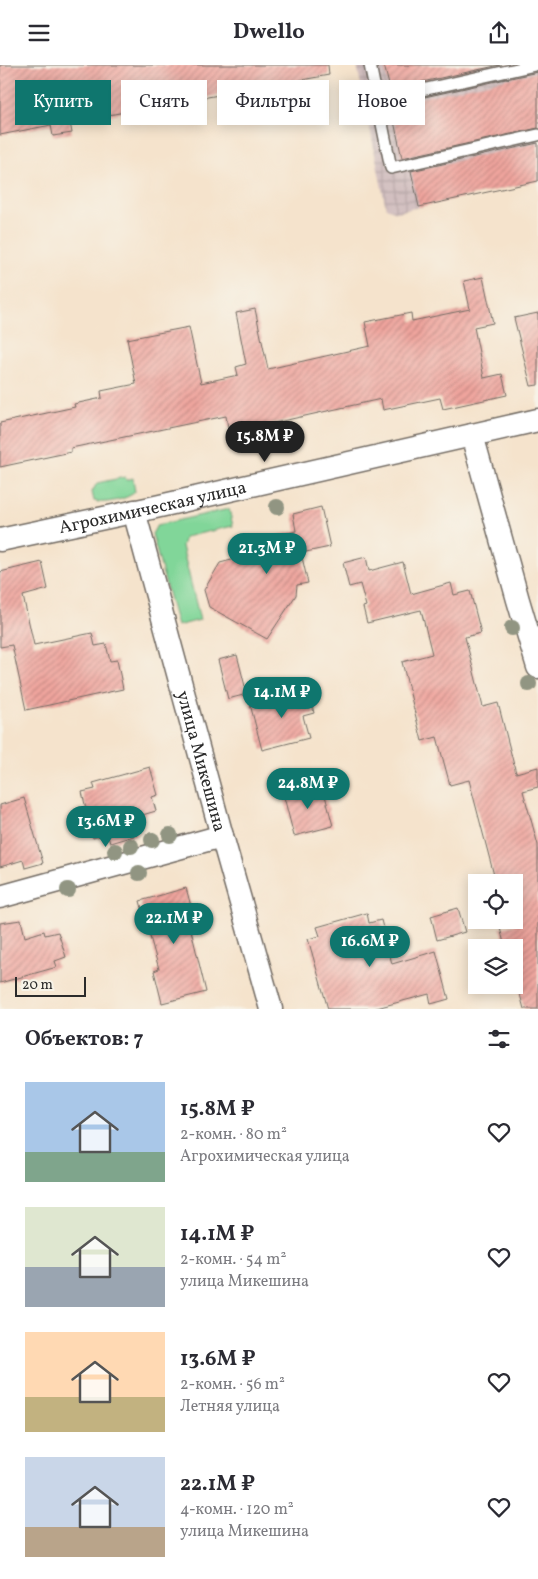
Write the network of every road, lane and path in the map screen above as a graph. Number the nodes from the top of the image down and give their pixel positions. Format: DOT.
graph roads {
  1 [pos="370,65"];
  2 [pos="535,65"];
  3 [pos="373,80"];
  4 [pos="425,89"];
  5 [pos="382,125"];
  6 [pos="538,135"];
  7 [pos="538,419"];
  8 [pos="472,435"];
  9 [pos="134,511"];
  10 [pos="0,539"];
  11 [pos="538,667"];
  12 [pos="222,836"];
  13 [pos="0,897"];
  14 [pos="271,1009"];
  1 -- 3 [label="lane"];
  2 -- 4 [label="lane"];
  5 -- 6 [label="lane"];
  7 -- 8 [label="street, Агрохимическая улица"];
  8 -- 9 [label="street, Агрохимическая улица"];
  8 -- 11 [label="street"];
  9 -- 10 [label="street, Агрохимическая улица"];
  9 -- 12 [label="street, улица Микешина"];
  12 -- 13 [label="street"];
  12 -- 14 [label="street, улица Микешина"];
}
